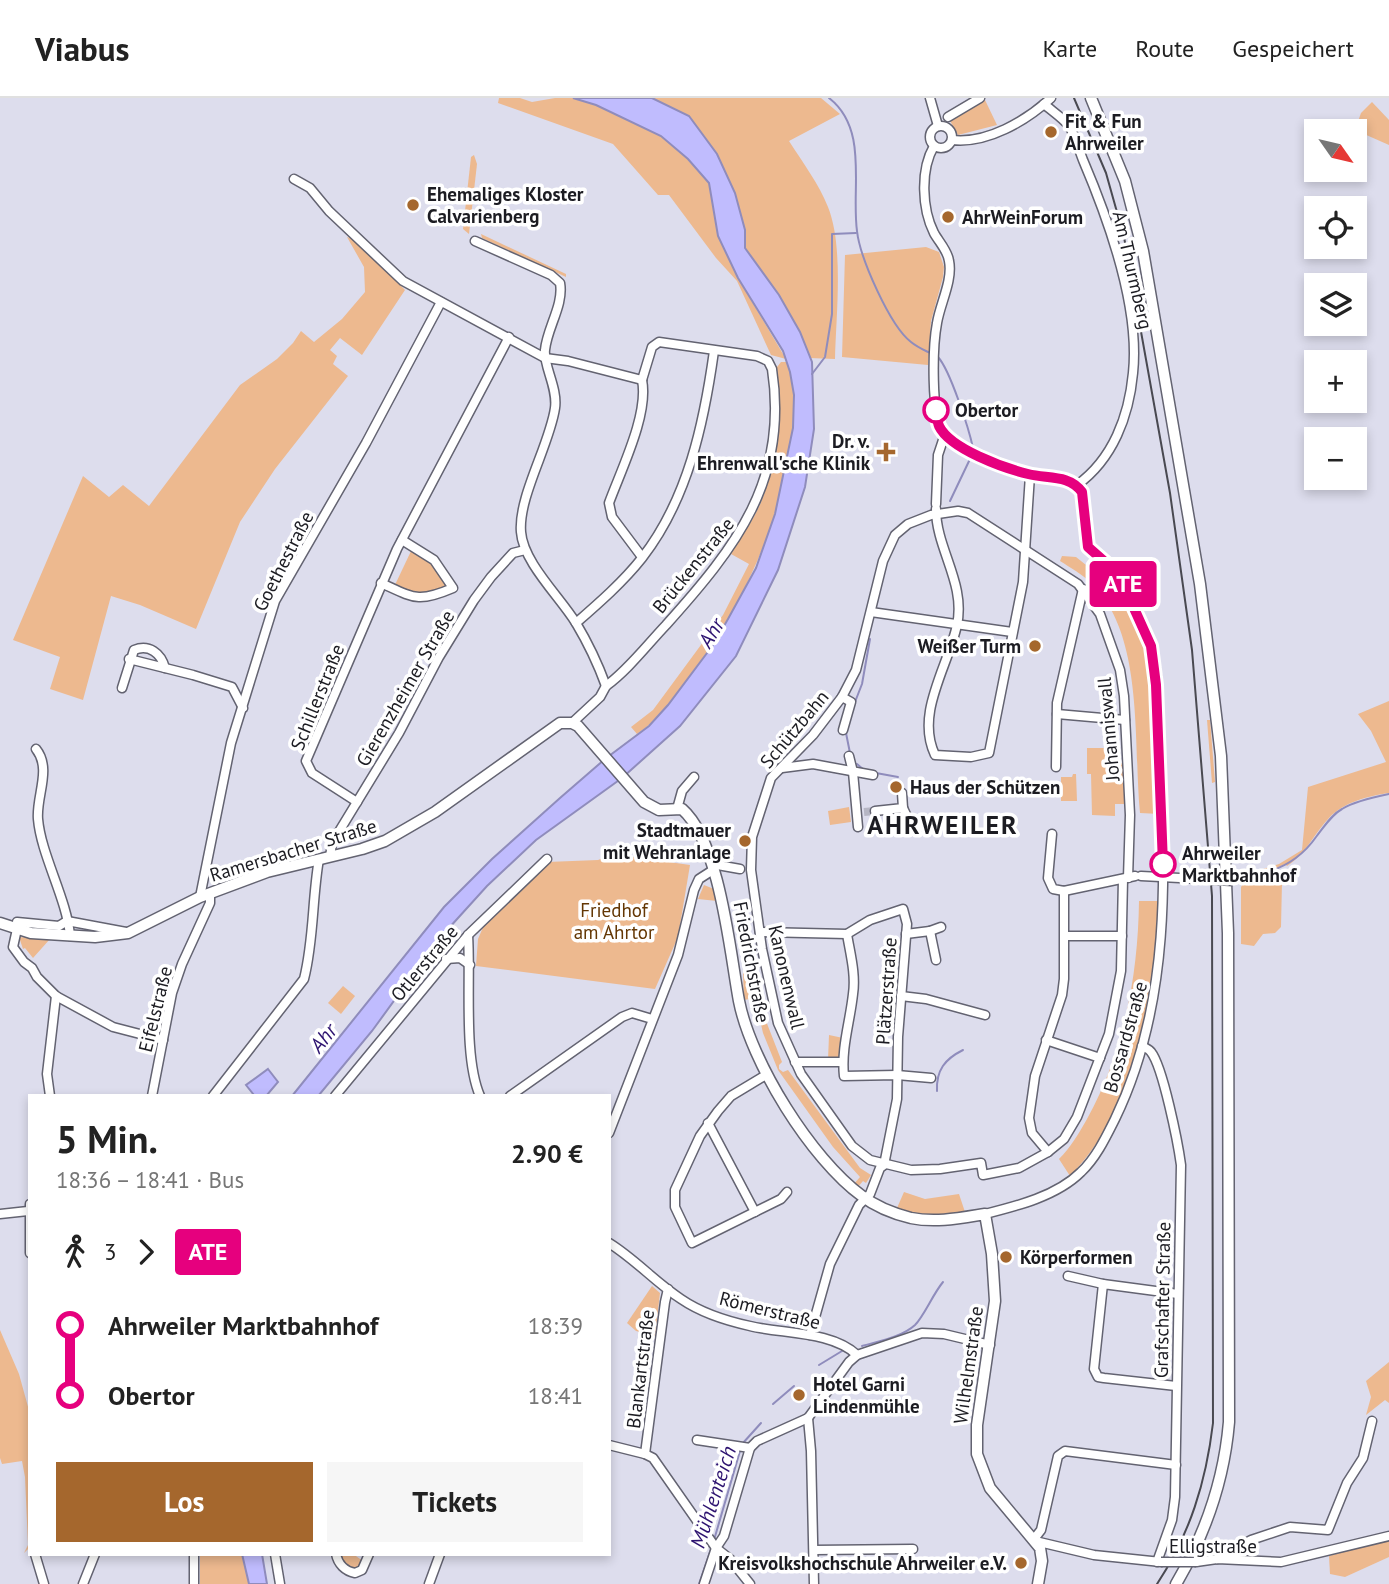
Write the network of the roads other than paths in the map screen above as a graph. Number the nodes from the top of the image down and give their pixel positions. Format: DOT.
graph roads {
  1 [pos="930,98"];
  2 [pos="980,98"];
  3 [pos="1091,98"];
  4 [pos="1048,101"];
  5 [pos="948,117"];
  6 [pos="938,126"];
  7 [pos="952,139"];
  8 [pos="934,146"];
  9 [pos="294,179"];
  10 [pos="475,241"];
  11 [pos="441,302"];
  12 [pos="509,337"];
  13 [pos="714,351"];
  14 [pos="545,358"];
  15 [pos="642,380"];
  16 [pos="945,434"];
  17 [pos="1030,475"];
  18 [pos="1077,485"];
  19 [pos="936,509"];
  20 [pos="402,540"];
  21 [pos="1024,548"];
  22 [pos="525,550"];
  23 [pos="642,557"];
  24 [pos="381,583"];
  25 [pos="1083,589"];
  26 [pos="870,612"];
  27 [pos="576,622"];
  28 [pos="957,624"];
  29 [pos="1012,632"];
  30 [pos="129,659"];
  31 [pos="165,668"];
  32 [pos="606,686"];
  33 [pos="232,687"];
  34 [pos="248,687"];
  35 [pos="122,688"];
  36 [pos="842,697"];
  37 [pos="595,701"];
  38 [pos="243,708"];
  39 [pos="1057,714"];
  40 [pos="1125,720"];
  41 [pos="572,723"];
  42 [pos="844,730"];
  43 [pos="36,749"];
  44 [pos="849,756"];
  45 [pos="1056,766"];
  46 [pos="779,769"];
  47 [pos="853,772"];
  48 [pos="873,775"];
  49 [pos="694,777"];
  50 [pos="902,793"];
  51 [pos="358,803"];
  52 [pos="903,807"];
  53 [pos="677,809"];
  54 [pos="875,811"];
  55 [pos="934,825"];
  56 [pos="858,827"];
  57 [pos="1052,834"];
  58 [pos="741,856"];
  59 [pos="324,858"];
  60 [pos="751,858"];
  61 [pos="547,859"];
  62 [pos="712,867"];
  63 [pos="746,869"];
  64 [pos="1132,877"];
  65 [pos="1162,877"];
  66 [pos="1236,881"];
  67 [pos="1064,891"];
  68 [pos="210,893"];
  69 [pos="200,897"];
  70 [pos="67,921"];
  71 [pos="0,923"];
  72 [pos="17,925"];
  73 [pos="940,927"];
  74 [pos="930,931"];
  75 [pos="760,932"];
  76 [pos="128,933"];
  77 [pos="847,934"];
  78 [pos="906,934"];
  79 [pos="468,935"];
  80 [pos="70,936"];
  81 [pos="1065,936"];
  82 [pos="1122,936"];
  83 [pos="446,959"];
  84 [pos="936,961"];
  85 [pos="470,965"];
  86 [pos="56,996"];
  87 [pos="901,996"];
  88 [pos="985,1015"];
  89 [pos="652,1018"];
  90 [pos="163,1040"];
  91 [pos="1046,1040"];
  92 [pos="1142,1046"];
  93 [pos="1100,1058"];
  94 [pos="795,1062"];
  95 [pos="842,1062"];
  96 [pos="766,1075"];
  97 [pos="897,1075"];
  98 [pos="931,1078"];
  99 [pos="50,1094"];
  100 [pos="152,1094"];
  101 [pos="215,1094"];
  102 [pos="337,1094"];
  103 [pos="479,1094"];
  104 [pos="513,1094"];
  105 [pos="708,1123"];
  106 [pos="611,1128"];
  107 [pos="1048,1152"];
  108 [pos="981,1163"];
  109 [pos="884,1165"];
  110 [pos="787,1192"];
  111 [pos="865,1199"];
  112 [pos="28,1207"];
  113 [pos="755,1212"];
  114 [pos="0,1214"];
  115 [pos="985,1214"];
  116 [pos="611,1245"];
  117 [pos="1068,1276"];
  118 [pos="1103,1284"];
  119 [pos="668,1289"];
  120 [pos="1178,1294"];
  121 [pos="810,1335"];
  122 [pos="990,1345"];
  123 [pos="857,1355"];
  124 [pos="1176,1385"];
  125 [pos="808,1418"];
  126 [pos="1372,1421"];
  127 [pos="697,1440"];
  128 [pos="611,1446"];
  129 [pos="744,1447"];
  130 [pos="645,1454"];
  131 [pos="1176,1465"];
  132 [pos="1389,1536"];
  133 [pos="1035,1540"];
  134 [pos="714,1545"];
  135 [pos="913,1549"];
  136 [pos="814,1550"];
  137 [pos="36,1556"];
  138 [pos="95,1556"];
  139 [pos="194,1556"];
  140 [pos="275,1556"];
  141 [pos="336,1556"];
  142 [pos="368,1556"];
  143 [pos="439,1556"];
  144 [pos="1217,1559"];
  145 [pos="1159,1562"];
  146 [pos="44,1584"];
  147 [pos="83,1584"];
  148 [pos="194,1584"];
  149 [pos="280,1584"];
  150 [pos="429,1584"];
  151 [pos="704,1584"];
  152 [pos="750,1584"];
  153 [pos="814,1584"];
  154 [pos="1038,1584"];
  155 [pos="1176,1584"];
  1 -- 6 [label="street"];
  2 -- 5 [label="street"];
  3 -- 155 [label="main road"];
  4 -- 7 [label="street"];
  4 -- 18 [label="street, Am Thurmberg"];
  6 -- 7 [label="street"];
  6 -- 8 [label="street"];
  7 -- 8 [label="street"];
  8 -- 16 [label="street"];
  9 -- 11 [label="street"];
  10 -- 14 [label="street"];
  11 -- 12 [label="street"];
  11 -- 34 [label="street, Goethestraße"];
  12 -- 14 [label="street"];
  12 -- 20 [label="street, Schillerstraße"];
  13 -- 15 [label="street"];
  13 -- 23 [label="street"];
  13 -- 32 [label="street, Brückenstraße"];
  14 -- 15 [label="street"];
  14 -- 22 [label="street"];
  15 -- 23 [label="street"];
  16 -- 17 [label="street"];
  16 -- 19 [label="street"];
  17 -- 18 [label="street"];
  17 -- 21 [label="street"];
  18 -- 65 [label="street, Bossardstraße"];
  19 -- 21 [label="street, Johanniswall"];
  19 -- 26 [label="street, Schützbahn"];
  19 -- 28 [label="street"];
  20 -- 24 [label="street, Schillerstraße"];
  20 -- 24 [label="street"];
  21 -- 25 [label="street, Johanniswall"];
  21 -- 29 [label="street"];
  22 -- 27 [label="street"];
  22 -- 51 [label="street, Gierenzheimer Straße"];
  23 -- 27 [label="street"];
  24 -- 51 [label="street, Schillerstraße"];
  25 -- 39 [label="street"];
  25 -- 40 [label="street, Johanniswall"];
  26 -- 28 [label="street"];
  26 -- 36 [label="street, Schützbahn"];
  27 -- 32 [label="street"];
  28 -- 29 [label="street"];
  28 -- 29 [label="street"];
  30 -- 31 [label="street"];
  30 -- 31 [label="street"];
  30 -- 35 [label="street"];
  31 -- 33 [label="street"];
  32 -- 37 [label="street, Brückenstraße"];
  33 -- 34 [label="street"];
  33 -- 38 [label="street"];
  34 -- 38 [label="street, Goethestraße"];
  36 -- 42 [label="street"];
  36 -- 46 [label="street, Schützbahn"];
  37 -- 41 [label="street, Ramersbacher Straße"];
  38 -- 69 [label="street, Goethestraße"];
  39 -- 40 [label="street"];
  39 -- 45 [label="street"];
  40 -- 64 [label="street, Johanniswall"];
  41 -- 53 [label="main road"];
  41 -- 59 [label="main road, Ramersbacher Straße"];
  43 -- 70 [label="street"];
  44 -- 47 [label="street"];
  46 -- 47 [label="street"];
  46 -- 60 [label="street, Schützbahn"];
  47 -- 48 [label="street"];
  47 -- 56 [label="street"];
  49 -- 53 [label="street"];
  50 -- 52 [label="street"];
  51 -- 59 [label="street, Gierenzheimer Straße"];
  52 -- 54 [label="street"];
  52 -- 55 [label="street"];
  53 -- 62 [label="main road"];
  57 -- 67 [label="street"];
  58 -- 60 [label="street"];
  59 -- 68 [label="main road, Ramersbacher Straße"];
  59 -- 101 [label="street, Gierenzheimer Straße"];
  60 -- 63 [label="street, Schützbahn"];
  61 -- 79 [label="street, Otlerstraße"];
  62 -- 63 [label="street"];
  62 -- 89 [label="street"];
  62 -- 96 [label="main road, Friedrichstraße"];
  63 -- 75 [label="street, Kanonenwall"];
  64 -- 65 [label="street"];
  64 -- 67 [label="street"];
  64 -- 82 [label="street, Johanniswall"];
  65 -- 66 [label="street, bridge"];
  65 -- 92 [label="street, Bossardstraße"];
  67 -- 81 [label="street"];
  68 -- 69 [label="main road, Ramersbacher Straße"];
  68 -- 90 [label="street, Eifelstraße"];
  69 -- 76 [label="main road, Ramersbacher Straße"];
  70 -- 72 [label="street"];
  70 -- 76 [label="street"];
  70 -- 80 [label="street"];
  71 -- 72 [label="main road, Ramersbacher Straße"];
  72 -- 80 [label="main road, Ramersbacher Straße"];
  72 -- 86 [label="street"];
  73 -- 74 [label="street"];
  74 -- 78 [label="street"];
  74 -- 84 [label="street"];
  75 -- 77 [label="street"];
  75 -- 94 [label="street, Kanonenwall"];
  76 -- 80 [label="main road, Ramersbacher Straße"];
  77 -- 78 [label="street, Plätzerstraße"];
  77 -- 95 [label="street"];
  78 -- 87 [label="street, Plätzerstraße"];
  79 -- 83 [label="street, Otlerstraße"];
  79 -- 85 [label="street"];
  81 -- 82 [label="street"];
  81 -- 91 [label="street"];
  82 -- 93 [label="street, Johanniswall"];
  83 -- 85 [label="street"];
  83 -- 102 [label="street, Otlerstraße"];
  85 -- 103 [label="street"];
  86 -- 90 [label="street"];
  86 -- 99 [label="street"];
  87 -- 88 [label="street"];
  87 -- 97 [label="street, Plätzerstraße"];
  89 -- 104 [label="street"];
  89 -- 106 [label="street"];
  90 -- 100 [label="street, Eifelstraße"];
  91 -- 93 [label="street"];
  91 -- 107 [label="street"];
  92 -- 115 [label="street, Bossardstraße"];
  92 -- 120 [label="street, Grafschafter Straße"];
  93 -- 107 [label="street, Johanniswall"];
  94 -- 95 [label="street"];
  94 -- 109 [label="street, Kanonenwall"];
  95 -- 97 [label="street"];
  96 -- 105 [label="street"];
  96 -- 111 [label="main road, Friedrichstraße"];
  97 -- 98 [label="street"];
  97 -- 109 [label="street, Plätzerstraße"];
  105 -- 113 [label="street"];
  105 -- 113 [label="street"];
  107 -- 108 [label="street, Johanniswall"];
  108 -- 109 [label="street, Kanonenwall"];
  109 -- 111 [label="street, Plätzerstraße"];
  110 -- 113 [label="street"];
  111 -- 115 [label="main road, Friedrichstraße"];
  111 -- 121 [label="street, Plätzerstraße"];
  112 -- 114 [label="street"];
  115 -- 122 [label="main road, Wilhelmstraße"];
  116 -- 119 [label="street, Römerstraße"];
  117 -- 118 [label="street"];
  118 -- 120 [label="street"];
  118 -- 124 [label="street"];
  119 -- 121 [label="street, Römerstraße"];
  119 -- 130 [label="street, Blankartstraße"];
  120 -- 124 [label="street, Grafschafter Straße"];
  121 -- 123 [label="street, Römerstraße"];
  122 -- 123 [label="street"];
  122 -- 133 [label="main road, Wilhelmstraße"];
  123 -- 125 [label="street"];
  124 -- 131 [label="street, Grafschafter Straße"];
  125 -- 129 [label="street"];
  125 -- 136 [label="street"];
  126 -- 144 [label="street"];
  127 -- 129 [label="street"];
  128 -- 130 [label="street"];
  129 -- 134 [label="street"];
  130 -- 134 [label="street"];
  131 -- 133 [label="street"];
  131 -- 145 [label="street, Grafschafter Straße"];
  132 -- 144 [label="street, Elligstraße"];
  133 -- 145 [label="street, Elligstraße"];
  133 -- 154 [label="main road"];
  134 -- 151 [label="street"];
  134 -- 152 [label="street"];
  135 -- 136 [label="street"];
  136 -- 153 [label="street"];
  137 -- 146 [label="street"];
  138 -- 147 [label="street"];
  139 -- 148 [label="street"];
  140 -- 149 [label="street"];
  141 -- 142 [label="street"];
  143 -- 150 [label="street"];
  144 -- 145 [label="street, Elligstraße, bridge"];
}
